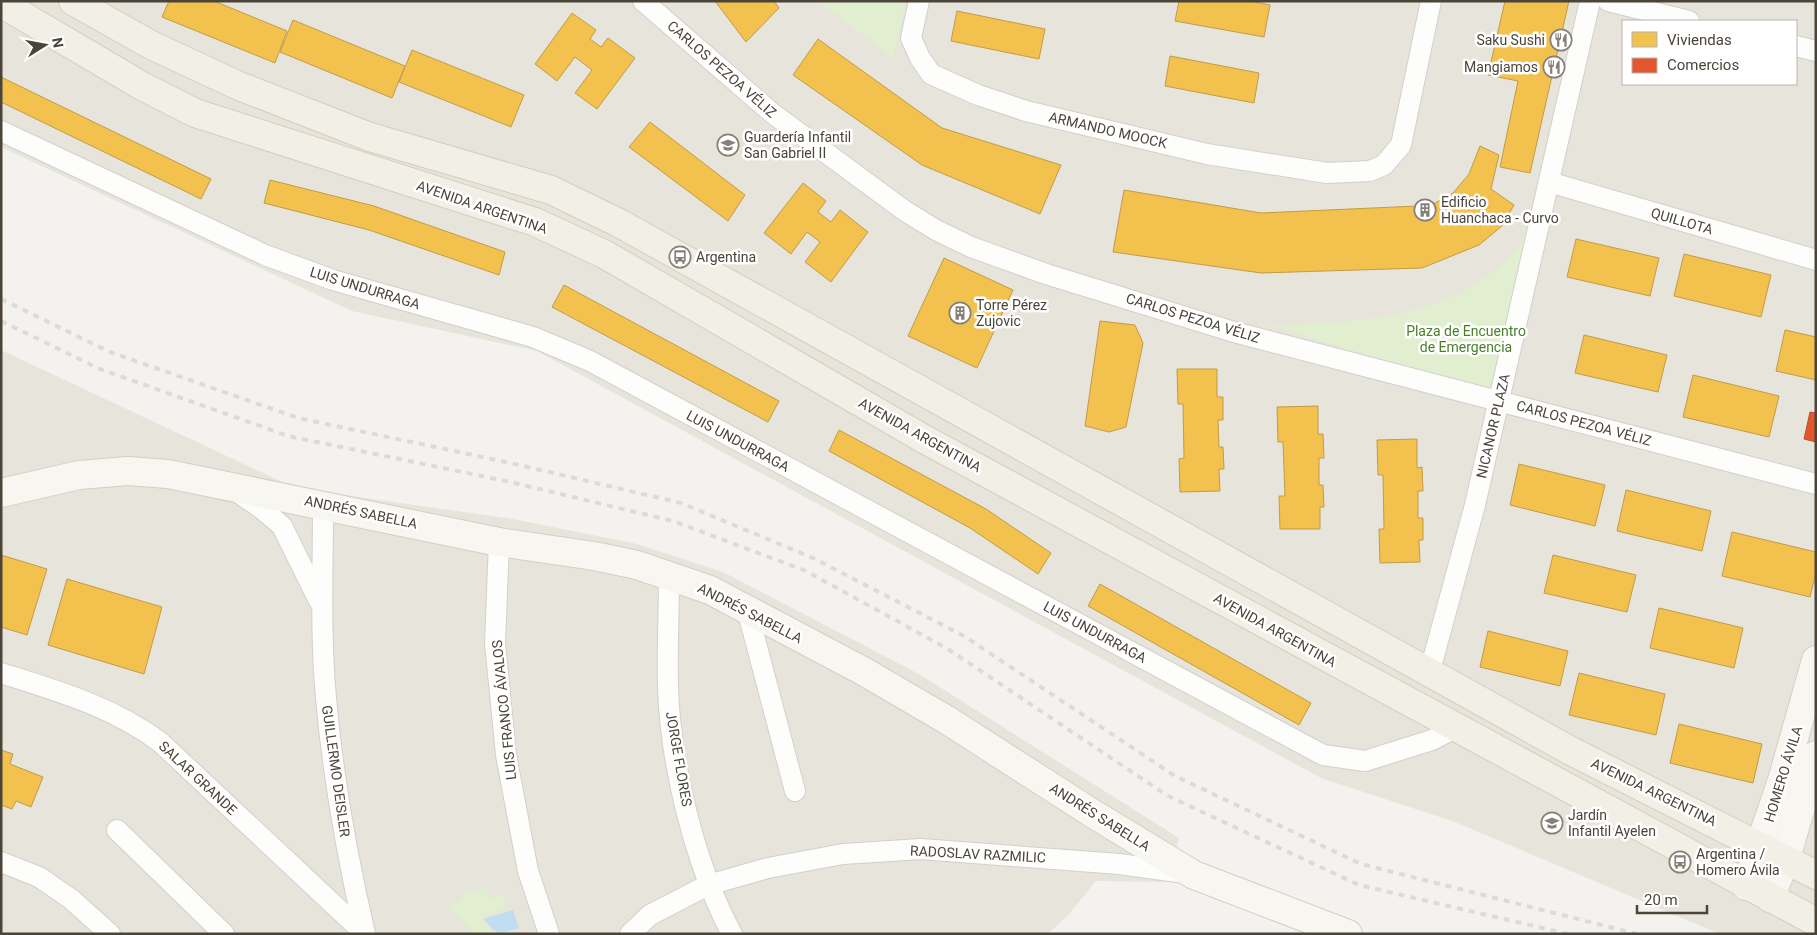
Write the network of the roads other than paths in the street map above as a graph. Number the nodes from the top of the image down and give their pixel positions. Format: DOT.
graph roads {
  1 [pos="73,1"];
  2 [pos="643,1"];
  3 [pos="919,1"];
  4 [pos="1431,1"];
  5 [pos="1590,1"];
  6 [pos="1608,1"];
  7 [pos="1,3"];
  8 [pos="1686,20"];
  9 [pos="1797,46"];
  10 [pos="1816,51"];
  11 [pos="1,130"];
  12 [pos="1549,182"];
  13 [pos="1816,260"];
  14 [pos="1499,401"];
  15 [pos="1816,484"];
  16 [pos="227,485"];
  17 [pos="1,493"];
  18 [pos="323,504"];
  19 [pos="499,542"];
  20 [pos="669,576"];
  21 [pos="322,607"];
  22 [pos="746,609"];
  23 [pos="1816,660"];
  24 [pos="1,672"];
  25 [pos="1429,674"];
  26 [pos="1455,728"];
  27 [pos="1816,755"];
  28 [pos="795,791"];
  29 [pos="117,830"];
  30 [pos="1760,845"];
  31 [pos="1786,858"];
  32 [pos="1,862"];
  33 [pos="1194,875"];
  34 [pos="1816,875"];
  35 [pos="708,885"];
  36 [pos="1746,886"];
  37 [pos="1770,898"];
  38 [pos="1816,922"];
  39 [pos="110,934"];
  40 [pos="224,934"];
  41 [pos="365,934"];
  42 [pos="549,934"];
  43 [pos="630,934"];
  44 [pos="732,934"];
  45 [pos="1348,934"];
  1 -- 25 [label="main road, AVENIDA ARGENTINA"];
  2 -- 14 [label="street, CARLOS PEZOA VÉLIZ"];
  3 -- 4 [label="street, ARMANDO MOOCK"];
  5 -- 12 [label="street, NICANOR PLAZA"];
  6 -- 8 [label="street"];
  7 -- 26 [label="main road, AVENIDA ARGENTINA"];
  9 -- 10 [label="street"];
  11 -- 26 [label="street, LUIS UNDURRAGA"];
  12 -- 13 [label="street, QUILLOTA"];
  12 -- 14 [label="street, NICANOR PLAZA"];
  14 -- 15 [label="street, CARLOS PEZOA VÉLIZ"];
  14 -- 25 [label="street, NICANOR PLAZA"];
  16 -- 17 [label="main road, ANDRÉS SABELLA"];
  16 -- 18 [label="main road, ANDRÉS SABELLA"];
  16 -- 21 [label="street, GUILLERMO DEISLER"];
  18 -- 19 [label="main road, ANDRÉS SABELLA"];
  18 -- 21 [label="street, GUILLERMO DEISLER"];
  19 -- 20 [label="main road, ANDRÉS SABELLA"];
  19 -- 42 [label="street, LUIS FRANCO ÁVALOS"];
  20 -- 22 [label="main road, ANDRÉS SABELLA"];
  20 -- 35 [label="street, JORGE FLORES"];
  21 -- 41 [label="street, GUILLERMO DEISLER"];
  22 -- 28 [label="street"];
  22 -- 33 [label="main road, ANDRÉS SABELLA"];
  23 -- 30 [label="main road, HOMERO ÁVILA"];
  24 -- 41 [label="street, SALAR GRANDE"];
  25 -- 30 [label="main road, AVENIDA ARGENTINA"];
  26 -- 36 [label="main road, AVENIDA ARGENTINA"];
  27 -- 31 [label="main road, HOMERO ÁVILA"];
  29 -- 40 [label="street"];
  30 -- 31 [label="main road, AVENIDA ARGENTINA"];
  30 -- 36 [label="main road, HOMERO ÁVILA"];
  31 -- 34 [label="main road, AVENIDA ARGENTINA"];
  31 -- 37 [label="main road, HOMERO ÁVILA"];
  32 -- 39 [label="street"];
  33 -- 35 [label="street, RADOSLAV RAZMILIC"];
  33 -- 45 [label="main road, ANDRÉS SABELLA"];
  35 -- 43 [label="street, RADOSLAV RAZMILIC"];
  35 -- 44 [label="street, JORGE FLORES"];
  36 -- 37 [label="main road, AVENIDA ARGENTINA"];
  37 -- 38 [label="main road, AVENIDA ARGENTINA"];
}
